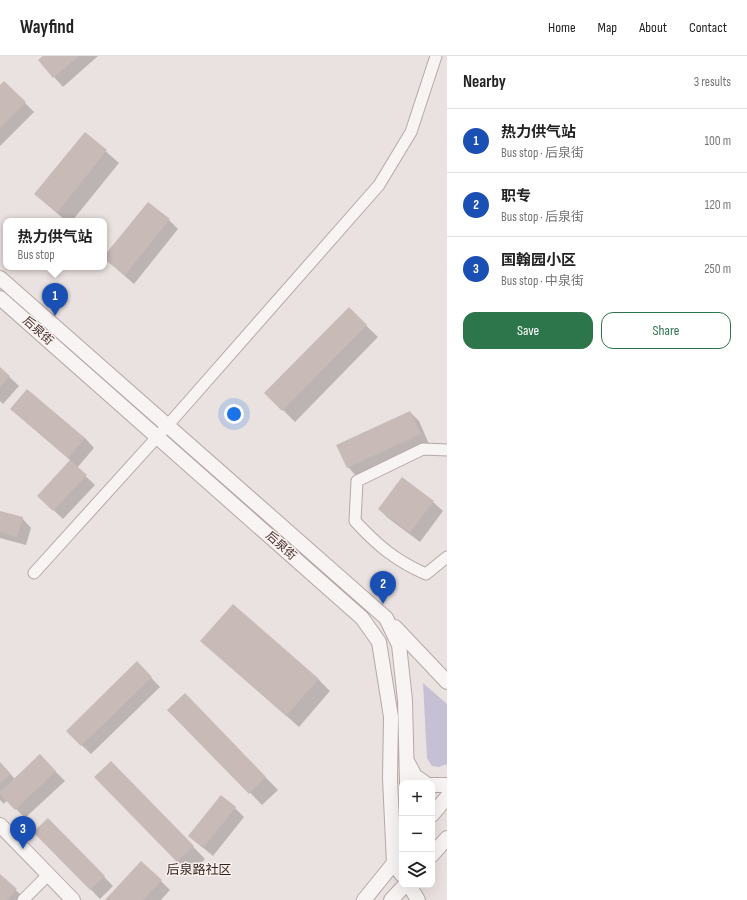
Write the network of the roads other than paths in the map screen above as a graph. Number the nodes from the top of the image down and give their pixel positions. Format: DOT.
graph roads {
  1 [pos="436,56"];
  2 [pos="0,278"];
  3 [pos="0,298"];
  4 [pos="168,425"];
  5 [pos="158,436"];
  6 [pos="447,450"];
  7 [pos="447,557"];
  8 [pos="34,573"];
  9 [pos="386,618"];
  10 [pos="447,682"];
  11 [pos="407,761"];
  12 [pos="407,780"];
  13 [pos="421,780"];
  14 [pos="435,785"];
  15 [pos="447,785"];
  16 [pos="447,798"];
  17 [pos="435,812"];
  18 [pos="0,825"];
  19 [pos="447,838"];
  20 [pos="435,852"];
  21 [pos="399,864"];
  22 [pos="48,876"];
  23 [pos="401,888"];
  24 [pos="411,888"];
  25 [pos="23,900"];
  26 [pos="74,900"];
  27 [pos="364,900"];
  28 [pos="391,900"];
  29 [pos="418,900"];
  1 -- 4 [label="street"];
  2 -- 4 [label="street, 后泉街"];
  3 -- 5 [label="street, 后泉街"];
  4 -- 5 [label="street"];
  4 -- 9 [label="street, 后泉街"];
  5 -- 8 [label="street"];
  5 -- 21 [label="street, 后泉街"];
  6 -- 7 [label="street"];
  9 -- 10 [label="street"];
  9 -- 11 [label="street, 后泉街"];
  11 -- 12 [label="street, 后泉街"];
  11 -- 13 [label="street"];
  14 -- 15 [label="street"];
  16 -- 17 [label="street"];
  18 -- 22 [label="street"];
  19 -- 20 [label="street"];
  21 -- 27 [label="street"];
  22 -- 25 [label="street"];
  22 -- 26 [label="street"];
  23 -- 28 [label="street"];
  24 -- 29 [label="street"];
}
